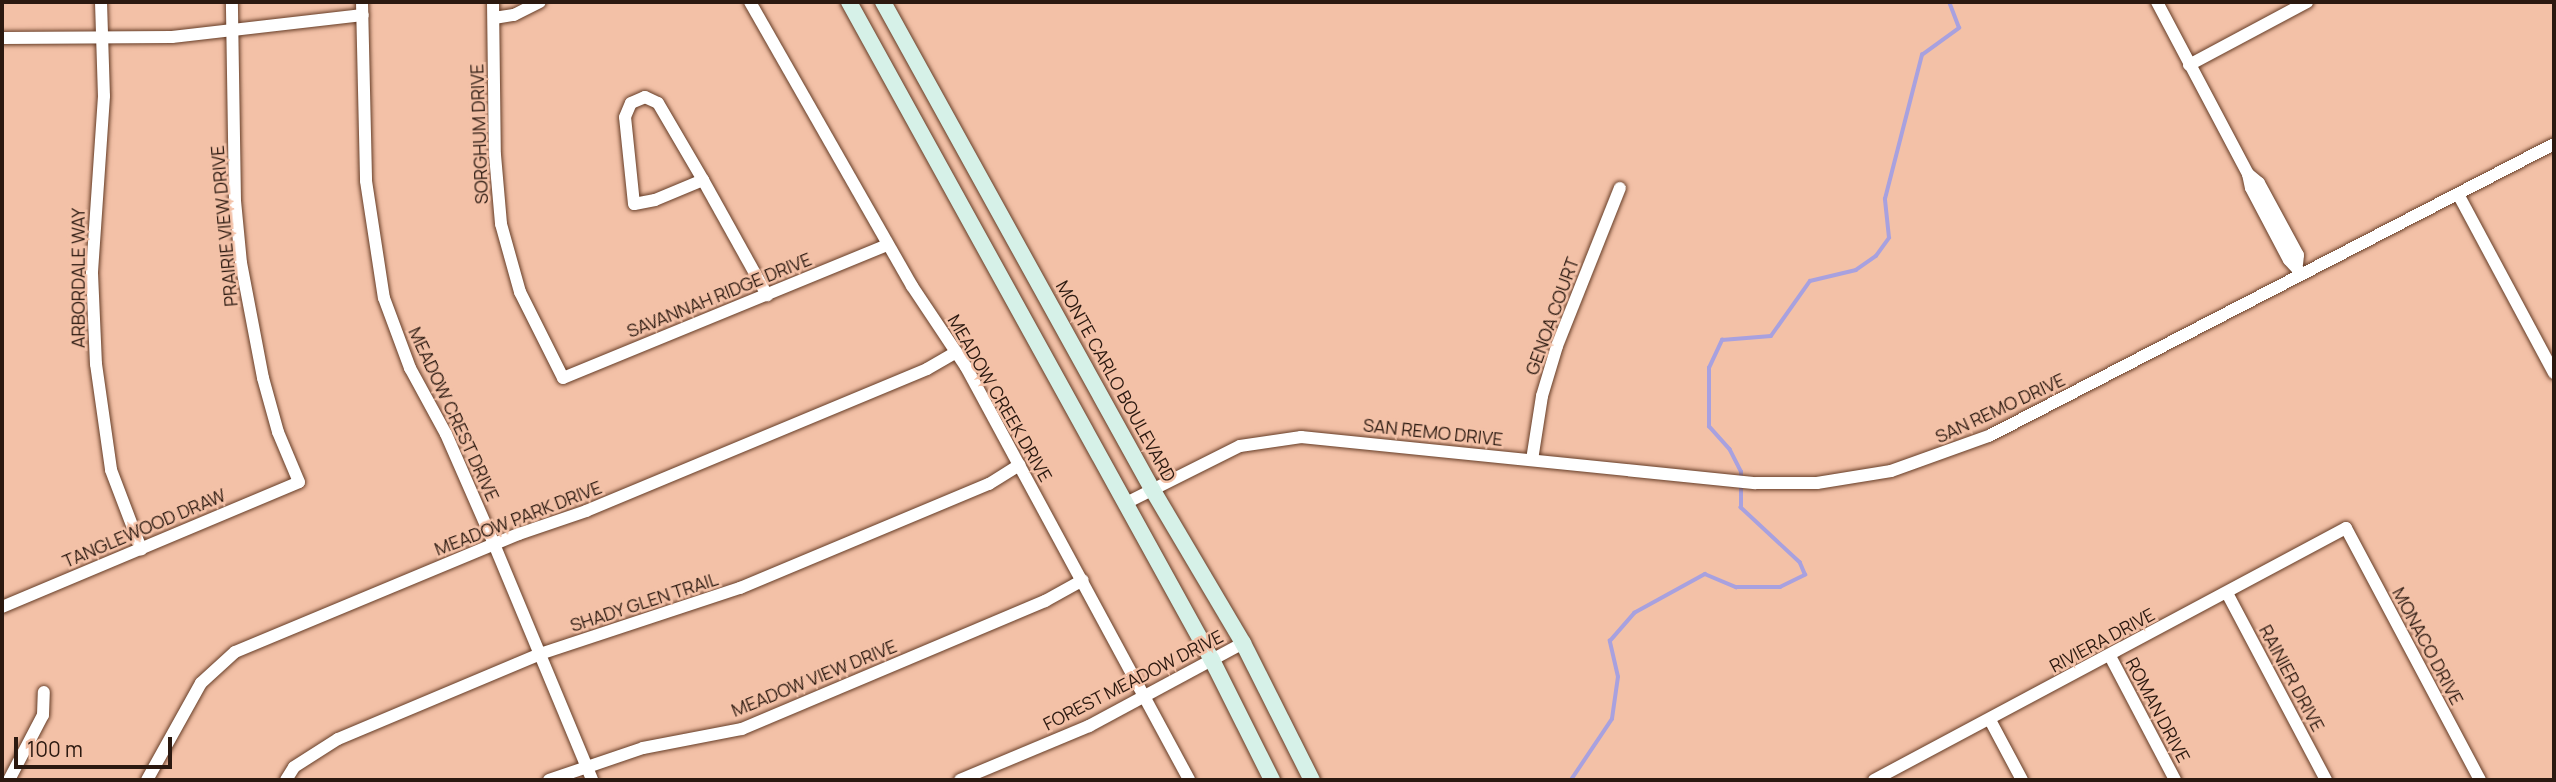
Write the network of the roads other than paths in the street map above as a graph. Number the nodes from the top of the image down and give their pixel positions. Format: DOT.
graph roads {
  1 [pos="102,2"];
  2 [pos="232,2"];
  3 [pos="362,2"];
  4 [pos="493,2"];
  5 [pos="540,2"];
  6 [pos="750,2"];
  7 [pos="849,2"];
  8 [pos="883,2"];
  9 [pos="2157,2"];
  10 [pos="2307,2"];
  11 [pos="363,15"];
  12 [pos="494,18"];
  13 [pos="233,32"];
  14 [pos="2,38"];
  15 [pos="104,40"];
  16 [pos="2189,65"];
  17 [pos="2554,145"];
  18 [pos="703,180"];
  19 [pos="1620,188"];
  20 [pos="2459,194"];
  21 [pos="888,244"];
  22 [pos="2300,269"];
  23 [pos="767,295"];
  24 [pos="957,352"];
  25 [pos="2554,373"];
  26 [pos="563,378"];
  27 [pos="1532,460"];
  28 [pos="1020,465"];
  29 [pos="299,482"];
  30 [pos="1152,489"];
  31 [pos="1126,503"];
  32 [pos="2346,528"];
  33 [pos="495,544"];
  34 [pos="141,549"];
  35 [pos="1083,580"];
  36 [pos="2227,593"];
  37 [pos="2,607"];
  38 [pos="1243,643"];
  39 [pos="540,654"];
  40 [pos="2110,656"];
  41 [pos="1212,660"];
  42 [pos="44,692"];
  43 [pos="1145,697"];
  44 [pos="1990,720"];
  45 [pos="585,765"];
  46 [pos="9,780"];
  47 [pos="147,780"];
  48 [pos="286,780"];
  49 [pos="550,780"];
  50 [pos="592,780"];
  51 [pos="960,780"];
  52 [pos="1189,780"];
  53 [pos="1272,780"];
  54 [pos="1312,780"];
  55 [pos="1874,780"];
  56 [pos="2022,780"];
  57 [pos="2175,780"];
  58 [pos="2326,780"];
  59 [pos="2480,780"];
  1 -- 15 [label="street, ARBORDALE WAY"];
  2 -- 13 [label="street, PRAIRIE VIEW DRIVE"];
  3 -- 11 [label="street, MEADOW CREST DRIVE"];
  4 -- 12 [label="street, SORGHUM DRIVE"];
  5 -- 12 [label="street"];
  6 -- 21 [label="street, MEADOW CREEK DRIVE"];
  7 -- 31 [label="main road"];
  8 -- 30 [label="main road, MONTE CARLO BOULEVARD"];
  9 -- 16 [label="street"];
  10 -- 16 [label="street"];
  11 -- 13 [label="street"];
  11 -- 33 [label="street, MEADOW CREST DRIVE"];
  12 -- 26 [label="street, SORGHUM DRIVE"];
  13 -- 15 [label="street"];
  13 -- 29 [label="street, PRAIRIE VIEW DRIVE"];
  14 -- 15 [label="street"];
  15 -- 34 [label="street, ARBORDALE WAY"];
  16 -- 22 [label="street"];
  17 -- 20 [label="street, SAN REMO DRIVE"];
  18 -- 18 [label="street"];
  18 -- 23 [label="street"];
  19 -- 27 [label="street, GENOA COURT"];
  20 -- 22 [label="street, SAN REMO DRIVE"];
  20 -- 25 [label="street"];
  21 -- 23 [label="street, SAVANNAH RIDGE DRIVE"];
  21 -- 24 [label="street, MEADOW CREEK DRIVE"];
  22 -- 27 [label="street, SAN REMO DRIVE"];
  23 -- 26 [label="street, SAVANNAH RIDGE DRIVE"];
  24 -- 28 [label="street, MEADOW CREEK DRIVE"];
  24 -- 33 [label="street, MEADOW PARK DRIVE"];
  27 -- 30 [label="street, SAN REMO DRIVE"];
  28 -- 35 [label="street, MEADOW CREEK DRIVE"];
  28 -- 39 [label="street, SHADY GLEN TRAIL"];
  29 -- 34 [label="street, TANGLEWOOD DRAW"];
  30 -- 31 [label="street, SAN REMO DRIVE"];
  30 -- 38 [label="main road, MONTE CARLO BOULEVARD"];
  31 -- 41 [label="main road"];
  32 -- 36 [label="street, RIVIERA DRIVE"];
  32 -- 59 [label="street, MONACO DRIVE"];
  33 -- 39 [label="street, MEADOW CREST DRIVE"];
  33 -- 47 [label="street, MEADOW PARK DRIVE"];
  34 -- 37 [label="street, TANGLEWOOD DRAW"];
  35 -- 43 [label="street, MEADOW CREEK DRIVE"];
  35 -- 45 [label="street, MEADOW VIEW DRIVE"];
  36 -- 40 [label="street, RIVIERA DRIVE"];
  36 -- 58 [label="street, RAINIER DRIVE"];
  38 -- 41 [label="street, FOREST MEADOW DRIVE"];
  38 -- 54 [label="main road, MONTE CARLO BOULEVARD"];
  39 -- 45 [label="street, MEADOW CREST DRIVE"];
  39 -- 48 [label="street, SHADY GLEN TRAIL"];
  40 -- 44 [label="street, RIVIERA DRIVE"];
  40 -- 57 [label="street, ROMAN DRIVE"];
  41 -- 43 [label="street, FOREST MEADOW DRIVE"];
  41 -- 53 [label="main road"];
  42 -- 46 [label="street"];
  43 -- 51 [label="street, FOREST MEADOW DRIVE"];
  43 -- 52 [label="street, MEADOW CREEK DRIVE"];
  44 -- 55 [label="street, RIVIERA DRIVE"];
  44 -- 56 [label="street"];
  45 -- 49 [label="street, MEADOW VIEW DRIVE"];
  45 -- 50 [label="street, MEADOW CREST DRIVE"];
}
